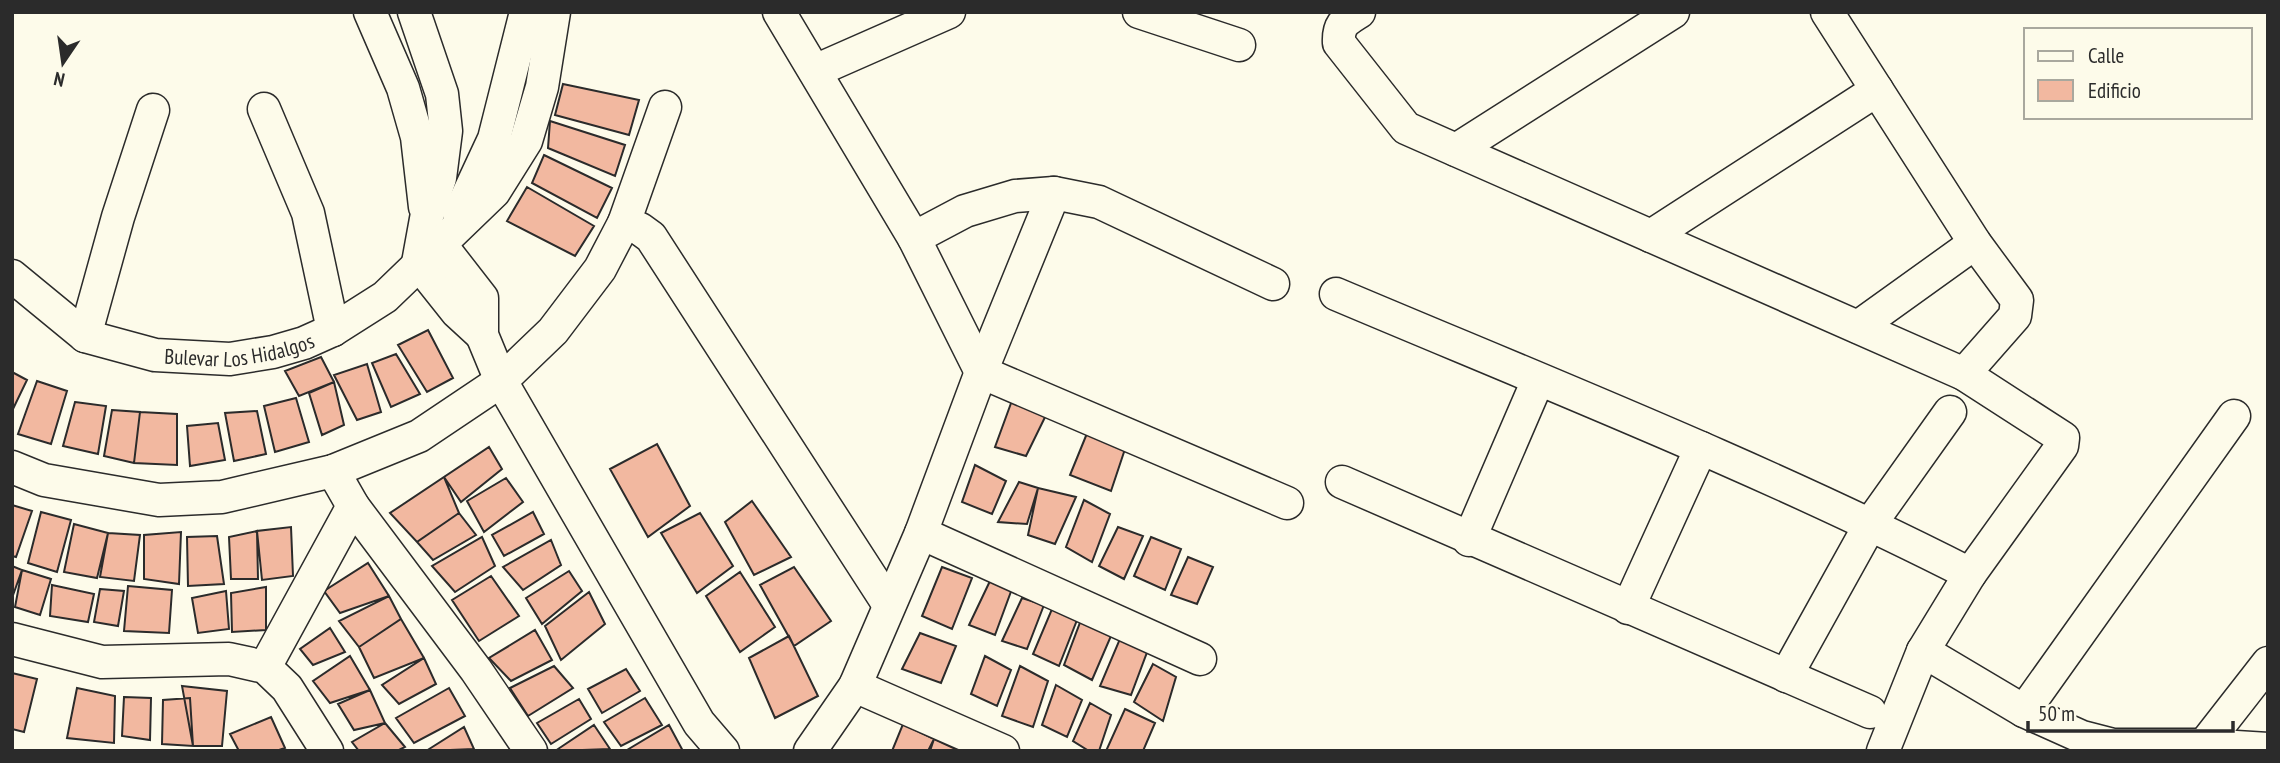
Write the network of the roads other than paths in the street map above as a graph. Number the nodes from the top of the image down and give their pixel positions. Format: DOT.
graph roads {
  1 [pos="370,12"];
  2 [pos="414,12"];
  3 [pos="526,12"];
  4 [pos="554,12"];
  5 [pos="779,12"];
  6 [pos="949,12"];
  7 [pos="1139,12"];
  8 [pos="1359,12"];
  9 [pos="1673,12"];
  10 [pos="1826,12"];
  11 [pos="1239,45"];
  12 [pos="815,71"];
  13 [pos="1877,90"];
  14 [pos="664,107"];
  15 [pos="264,109"];
  16 [pos="153,110"];
  17 [pos="1456,150"];
  18 [pos="443,162"];
  19 [pos="480,172"];
  20 [pos="1054,193"];
  21 [pos="624,223"];
  22 [pos="1651,236"];
  23 [pos="914,238"];
  24 [pos="434,239"];
  25 [pos="1975,243"];
  26 [pos="12,276"];
  27 [pos="1273,284"];
  28 [pos="1336,294"];
  29 [pos="1858,327"];
  30 [pos="333,330"];
  31 [pos="85,336"];
  32 [pos="981,372"];
  33 [pos="1965,374"];
  34 [pos="1538,380"];
  35 [pos="501,381"];
  36 [pos="1950,412"];
  37 [pos="2234,416"];
  38 [pos="1701,448"];
  39 [pos="12,467"];
  40 [pos="333,471"];
  41 [pos="1342,482"];
  42 [pos="1287,503"];
  43 [pos="353,506"];
  44 [pos="1871,523"];
  45 [pos="921,533"];
  46 [pos="1469,540"];
  47 [pos="1970,574"];
  48 [pos="889,605"];
  49 [pos="1628,608"];
  50 [pos="12,639"];
  51 [pos="1923,651"];
  52 [pos="1200,659"];
  53 [pos="2268,663"];
  54 [pos="265,667"];
  55 [pos="1786,677"];
  56 [pos="855,686"];
  57 [pos="1870,712"];
  58 [pos="2024,712"];
  59 [pos="2204,746"];
  60 [pos="2268,749"];
  61 [pos="327,751"];
  62 [pos="531,751"];
  63 [pos="723,751"];
  64 [pos="810,751"];
  65 [pos="1003,751"];
  66 [pos="1883,751"];
  1 -- 24 [label="street"];
  2 -- 18 [label="street"];
  3 -- 19 [label="street, Bulevar Los Hidalgos"];
  4 -- 24 [label="street, Bulevar Los Hidalgos"];
  5 -- 12 [label="street"];
  6 -- 12 [label="street"];
  7 -- 11 [label="street"];
  8 -- 17 [label="street"];
  9 -- 17 [label="street"];
  10 -- 13 [label="street"];
  12 -- 23 [label="street"];
  13 -- 22 [label="street"];
  13 -- 25 [label="street"];
  14 -- 21 [label="street"];
  15 -- 30 [label="street"];
  16 -- 31 [label="street"];
  17 -- 22 [label="street"];
  18 -- 19 [label="street"];
  18 -- 24 [label="street"];
  19 -- 24 [label="street, Bulevar Los Hidalgos"];
  20 -- 23 [label="street"];
  20 -- 27 [label="street"];
  20 -- 32 [label="street"];
  21 -- 35 [label="street"];
  21 -- 48 [label="street"];
  22 -- 29 [label="street"];
  23 -- 32 [label="street"];
  24 -- 30 [label="street, Bulevar Los Hidalgos"];
  24 -- 35 [label="street"];
  25 -- 29 [label="street"];
  25 -- 33 [label="street"];
  26 -- 31 [label="street, Bulevar Los Hidalgos"];
  28 -- 34 [label="street"];
  29 -- 33 [label="street"];
  30 -- 31 [label="street, Bulevar Los Hidalgos"];
  32 -- 42 [label="street"];
  32 -- 45 [label="street"];
  33 -- 47 [label="street"];
  34 -- 38 [label="street"];
  34 -- 46 [label="street"];
  35 -- 40 [label="street"];
  35 -- 63 [label="street"];
  36 -- 44 [label="street"];
  37 -- 58 [label="street"];
  38 -- 44 [label="street"];
  38 -- 49 [label="street"];
  39 -- 40 [label="street"];
  40 -- 43 [label="street"];
  41 -- 46 [label="street"];
  43 -- 54 [label="street"];
  43 -- 62 [label="street"];
  44 -- 47 [label="street"];
  44 -- 55 [label="street"];
  45 -- 48 [label="street"];
  45 -- 52 [label="street"];
  46 -- 49 [label="street"];
  47 -- 51 [label="street"];
  48 -- 56 [label="street"];
  49 -- 55 [label="street"];
  50 -- 54 [label="street"];
  51 -- 58 [label="street"];
  51 -- 66 [label="street"];
  53 -- 59 [label="street"];
  54 -- 61 [label="street"];
  55 -- 57 [label="street"];
  56 -- 64 [label="street"];
  56 -- 65 [label="street"];
  58 -- 59 [label="street"];
  59 -- 60 [label="street"];
}
